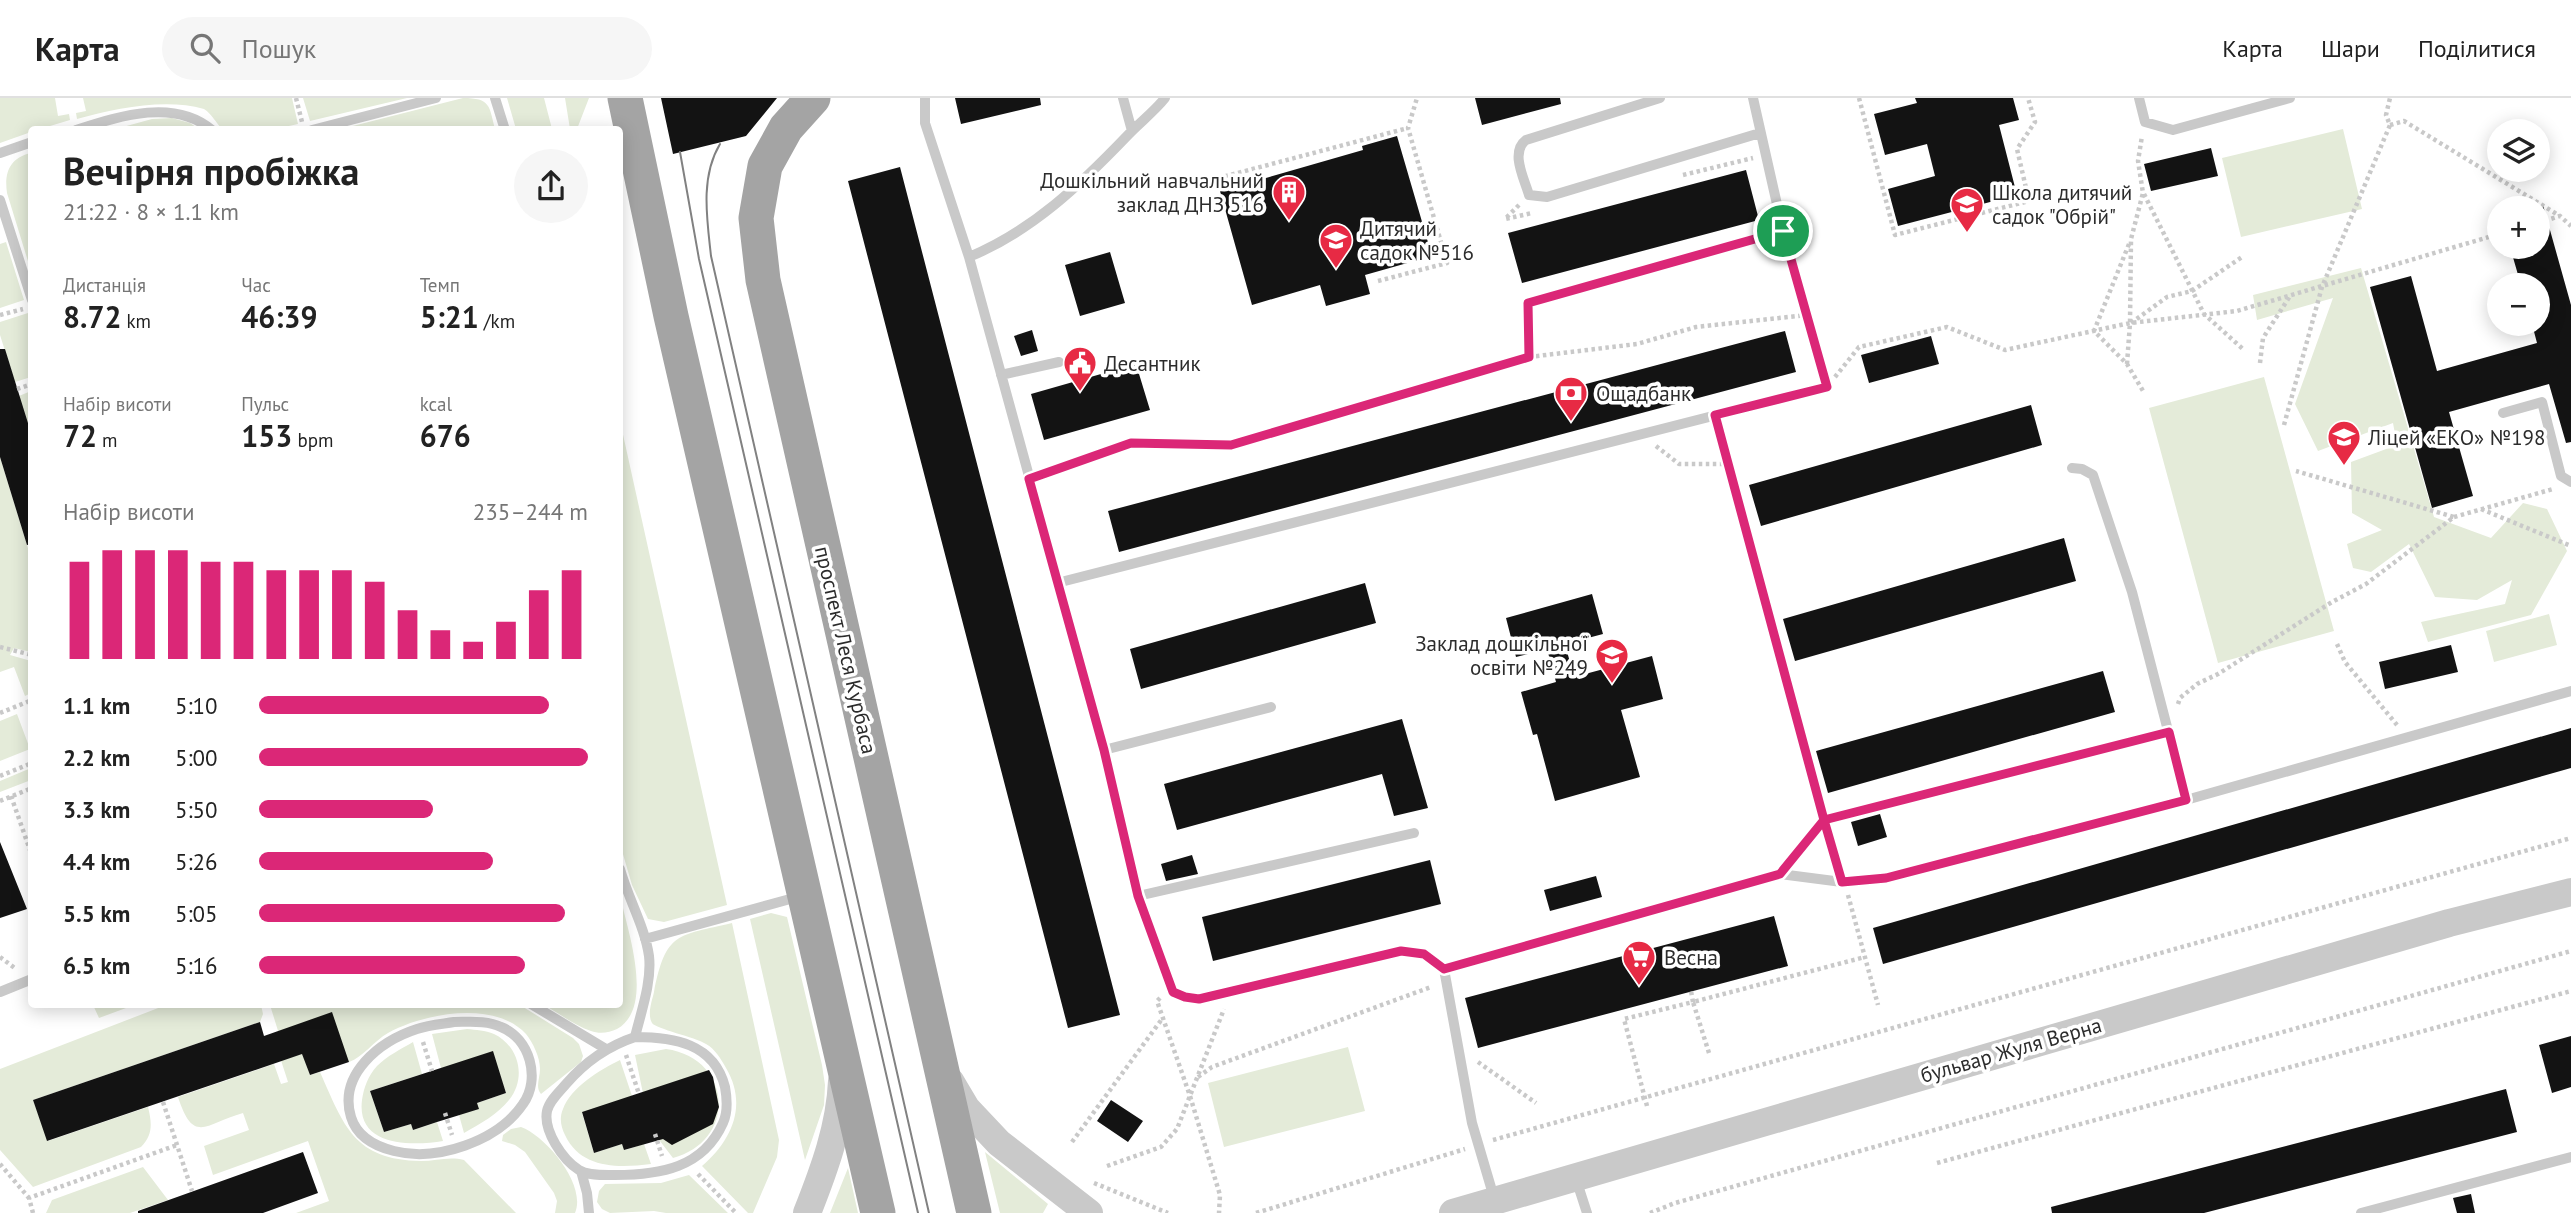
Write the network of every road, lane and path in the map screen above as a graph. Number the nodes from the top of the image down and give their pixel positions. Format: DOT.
graph roads {
  1 [pos="296,98"];
  2 [pos="436,98"];
  3 [pos="495,98"];
  4 [pos="625,98"];
  5 [pos="813,98"];
  6 [pos="925,98"];
  7 [pos="1123,98"];
  8 [pos="1165,98"];
  9 [pos="1417,98"];
  10 [pos="1660,98"];
  11 [pos="1753,98"];
  12 [pos="1859,98"];
  13 [pos="2028,98"];
  14 [pos="2139,98"];
  15 [pos="2290,98"];
  16 [pos="2390,98"];
  17 [pos="2145,122"];
  18 [pos="2390,125"];
  19 [pos="90,126"];
  20 [pos="208,126"];
  21 [pos="303,126"];
  22 [pos="328,126"];
  23 [pos="504,126"];
  24 [pos="1408,128"];
  25 [pos="1132,131"];
  26 [pos="1760,133"];
  27 [pos="28,143"];
  28 [pos="0,153"];
  29 [pos="1211,180"];
  30 [pos="2143,193"];
  31 [pos="0,200"];
  32 [pos="2560,216"];
  33 [pos="2550,219"];
  34 [pos="2571,226"];
  35 [pos="1783,231"];
  36 [pos="2487,238"];
  37 [pos="2131,239"];
  38 [pos="969,257"];
  39 [pos="2242,257"];
  40 [pos="1378,281"];
  41 [pos="2322,286"];
  42 [pos="28,288"];
  43 [pos="2192,291"];
  44 [pos="2290,295"];
  45 [pos="1528,303"];
  46 [pos="28,307"];
  47 [pos="2204,314"];
  48 [pos="1807,315"];
  49 [pos="0,316"];
  50 [pos="2130,323"];
  51 [pos="2094,331"];
  52 [pos="2244,350"];
  53 [pos="1529,357"];
  54 [pos="1059,362"];
  55 [pos="2260,363"];
  56 [pos="2127,364"];
  57 [pos="1001,375"];
  58 [pos="28,385"];
  59 [pos="1827,387"];
  60 [pos="17,389"];
  61 [pos="2143,391"];
  62 [pos="2502,413"];
  63 [pos="1715,415"];
  64 [pos="2284,425"];
  65 [pos="1642,434"];
  66 [pos="1728,464"];
  67 [pos="2071,468"];
  68 [pos="2296,471"];
  69 [pos="1029,479"];
  70 [pos="2571,482"];
  71 [pos="2558,488"];
  72 [pos="2481,509"];
  73 [pos="2454,517"];
  74 [pos="2571,546"];
  75 [pos="1057,583"];
  76 [pos="2337,645"];
  77 [pos="0,647"];
  78 [pos="28,655"];
  79 [pos="2571,691"];
  80 [pos="28,702"];
  81 [pos="1271,708"];
  82 [pos="0,713"];
  83 [pos="2169,732"];
  84 [pos="2407,736"];
  85 [pos="1104,750"];
  86 [pos="28,765"];
  87 [pos="0,776"];
  88 [pos="28,790"];
  89 [pos="11,796"];
  90 [pos="2186,800"];
  91 [pos="0,801"];
  92 [pos="1824,820"];
  93 [pos="1414,833"];
  94 [pos="2571,838"];
  95 [pos="28,844"];
  96 [pos="1780,874"];
  97 [pos="623,881"];
  98 [pos="1842,882"];
  99 [pos="2571,892"];
  100 [pos="804,895"];
  101 [pos="1138,896"];
  102 [pos="645,939"];
  103 [pos="2571,951"];
  104 [pos="1865,957"];
  105 [pos="1444,969"];
  106 [pos="28,981"];
  107 [pos="1446,982"];
  108 [pos="1170,985"];
  109 [pos="2571,990"];
  110 [pos="1231,991"];
  111 [pos="0,992"];
  112 [pos="1690,992"];
  113 [pos="1693,1002"];
  114 [pos="1878,1005"];
  115 [pos="538,1008"];
  116 [pos="1622,1010"];
  117 [pos="1162,1018"];
  118 [pos="1624,1019"];
  119 [pos="419,1028"];
  120 [pos="635,1037"];
  121 [pos="622,1041"];
  122 [pos="606,1049"];
  123 [pos="1709,1053"];
  124 [pos="1474,1055"];
  125 [pos="939,1061"];
  126 [pos="843,1068"];
  127 [pos="432,1071"];
  128 [pos="1198,1077"];
  129 [pos="639,1094"];
  130 [pos="1190,1096"];
  131 [pos="1645,1097"];
  132 [pos="163,1101"];
  133 [pos="524,1103"];
  134 [pos="1536,1104"];
  135 [pos="1647,1106"];
  136 [pos="547,1111"];
  137 [pos="1072,1142"];
  138 [pos="1479,1144"];
  139 [pos="177,1145"];
  140 [pos="2571,1157"];
  141 [pos="687,1163"];
  142 [pos="1937,1163"];
  143 [pos="0,1164"];
  144 [pos="1107,1166"];
  145 [pos="580,1171"];
  146 [pos="1576,1178"];
  147 [pos="1093,1183"];
  148 [pos="192,1191"];
  149 [pos="29,1198"];
  150 [pos="1495,1201"];
  151 [pos="33,1213"];
  152 [pos="589,1213"];
  153 [pos="736,1213"];
  154 [pos="807,1213"];
  155 [pos="878,1213"];
  156 [pos="974,1213"];
  157 [pos="1089,1213"];
  158 [pos="1168,1213"];
  159 [pos="1219,1213"];
  160 [pos="1256,1213"];
  161 [pos="1453,1213"];
  162 [pos="1587,1213"];
  163 [pos="1650,1213"];
  164 [pos="2361,1213"];
  1 -- 21 [label="path"];
  2 -- 22 [label="lane"];
  3 -- 23 [label="lane"];
  4 -- 100 [label="main road"];
  5 -- 125 [label="main road, проспект Леся Курбаса"];
  6 -- 38 [label="lane"];
  7 -- 25 [label="lane"];
  8 -- 25 [label="lane"];
  9 -- 24 [label="path"];
  10 -- 26 [label="lane"];
  11 -- 26 [label="lane"];
  12 -- 13 [label="path"];
  14 -- 17 [label="lane"];
  15 -- 17 [label="lane"];
  16 -- 18 [label="path"];
  17 -- 30 [label="path"];
  18 -- 32 [label="path"];
  18 -- 41 [label="path"];
  19 -- 20 [label="lane"];
  24 -- 29 [label="path"];
  24 -- 40 [label="path"];
  25 -- 38 [label="lane"];
  26 -- 35 [label="lane"];
  27 -- 28 [label="lane"];
  30 -- 37 [label="path"];
  30 -- 43 [label="path"];
  31 -- 42 [label="lane"];
  32 -- 33 [label="path"];
  32 -- 34 [label="path"];
  35 -- 45 [label="lane"];
  35 -- 48 [label="path"];
  36 -- 41 [label="path"];
  37 -- 50 [label="path"];
  37 -- 51 [label="path"];
  38 -- 57 [label="lane"];
  39 -- 43 [label="path"];
  41 -- 44 [label="path"];
  41 -- 64 [label="path"];
  43 -- 47 [label="path"];
  43 -- 50 [label="path"];
  44 -- 47 [label="path"];
  44 -- 55 [label="path"];
  45 -- 53 [label="path"];
  46 -- 49 [label="path"];
  47 -- 50 [label="path"];
  47 -- 52 [label="path"];
  48 -- 53 [label="path"];
  48 -- 59 [label="path"];
  50 -- 51 [label="path"];
  50 -- 56 [label="path"];
  51 -- 56 [label="path"];
  51 -- 59 [label="path"];
  53 -- 69 [label="path"];
  54 -- 57 [label="lane"];
  56 -- 61 [label="path"];
  57 -- 69 [label="lane"];
  58 -- 60 [label="path"];
  59 -- 63 [label="lane"];
  62 -- 70 [label="lane"];
  63 -- 65 [label="lane"];
  63 -- 66 [label="path"];
  65 -- 66 [label="path"];
  65 -- 75 [label="lane"];
  66 -- 92 [label="path"];
  67 -- 83 [label="lane"];
  68 -- 73 [label="path"];
  69 -- 75 [label="lane"];
  71 -- 72 [label="path"];
  72 -- 73 [label="path"];
  72 -- 74 [label="path"];
  73 -- 83 [label="path"];
  75 -- 85 [label="lane"];
  76 -- 84 [label="path"];
  77 -- 78 [label="path"];
  79 -- 84 [label="lane"];
  80 -- 82 [label="path"];
  81 -- 85 [label="lane"];
  83 -- 90 [label="lane"];
  83 -- 92 [label="lane"];
  84 -- 90 [label="lane"];
  85 -- 101 [label="lane"];
  86 -- 87 [label="path"];
  88 -- 89 [label="path"];
  89 -- 91 [label="path"];
  89 -- 95 [label="path"];
  90 -- 98 [label="lane"];
  92 -- 96 [label="lane"];
  92 -- 98 [label="path"];
  93 -- 101 [label="lane"];
  94 -- 131 [label="path"];
  96 -- 98 [label="lane"];
  96 -- 105 [label="lane"];
  97 -- 102 [label="lane"];
  98 -- 104 [label="path"];
  99 -- 146 [label="street, бульвар Жуля Верна"];
  100 -- 102 [label="lane"];
  100 -- 126 [label="main road"];
  101 -- 108 [label="lane"];
  102 -- 120 [label="lane"];
  103 -- 163 [label="path"];
  104 -- 113 [label="path"];
  104 -- 114 [label="path"];
  105 -- 107 [label="lane"];
  105 -- 110 [label="lane"];
  106 -- 111 [label="lane"];
  107 -- 128 [label="path"];
  107 -- 138 [label="lane"];
  108 -- 110 [label="lane"];
  108 -- 117 [label="path"];
  109 -- 142 [label="path"];
  110 -- 128 [label="path"];
  112 -- 113 [label="path"];
  113 -- 118 [label="path"];
  113 -- 123 [label="path"];
  115 -- 122 [label="lane"];
  116 -- 118 [label="path"];
  117 -- 130 [label="path"];
  117 -- 137 [label="path"];
  118 -- 131 [label="path"];
  119 -- 127 [label="path"];
  119 -- 133 [label="lane"];
  119 -- 133 [label="lane"];
  120 -- 121 [label="lane"];
  120 -- 141 [label="lane"];
  121 -- 122 [label="lane"];
  121 -- 129 [label="path"];
  122 -- 136 [label="lane"];
  124 -- 134 [label="path"];
  125 -- 156 [label="main road, проспект Леся Курбаса"];
  125 -- 157 [label="street"];
  126 -- 154 [label="street"];
  126 -- 155 [label="main road"];
  128 -- 130 [label="path"];
  130 -- 144 [label="path"];
  130 -- 159 [label="path"];
  131 -- 135 [label="path"];
  131 -- 138 [label="path"];
  132 -- 139 [label="path"];
  133 -- 136 [label="lane"];
  136 -- 145 [label="lane"];
  138 -- 150 [label="lane"];
  138 -- 160 [label="path"];
  139 -- 148 [label="path"];
  139 -- 149 [label="path"];
  140 -- 164 [label="lane"];
  141 -- 145 [label="lane"];
  141 -- 153 [label="path"];
  143 -- 149 [label="path"];
  145 -- 152 [label="lane"];
  146 -- 150 [label="street, бульвар Жуля Верна"];
  146 -- 162 [label="lane"];
  147 -- 158 [label="path"];
  149 -- 151 [label="path"];
  150 -- 161 [label="street, бульвар Жуля Верна"];
}
